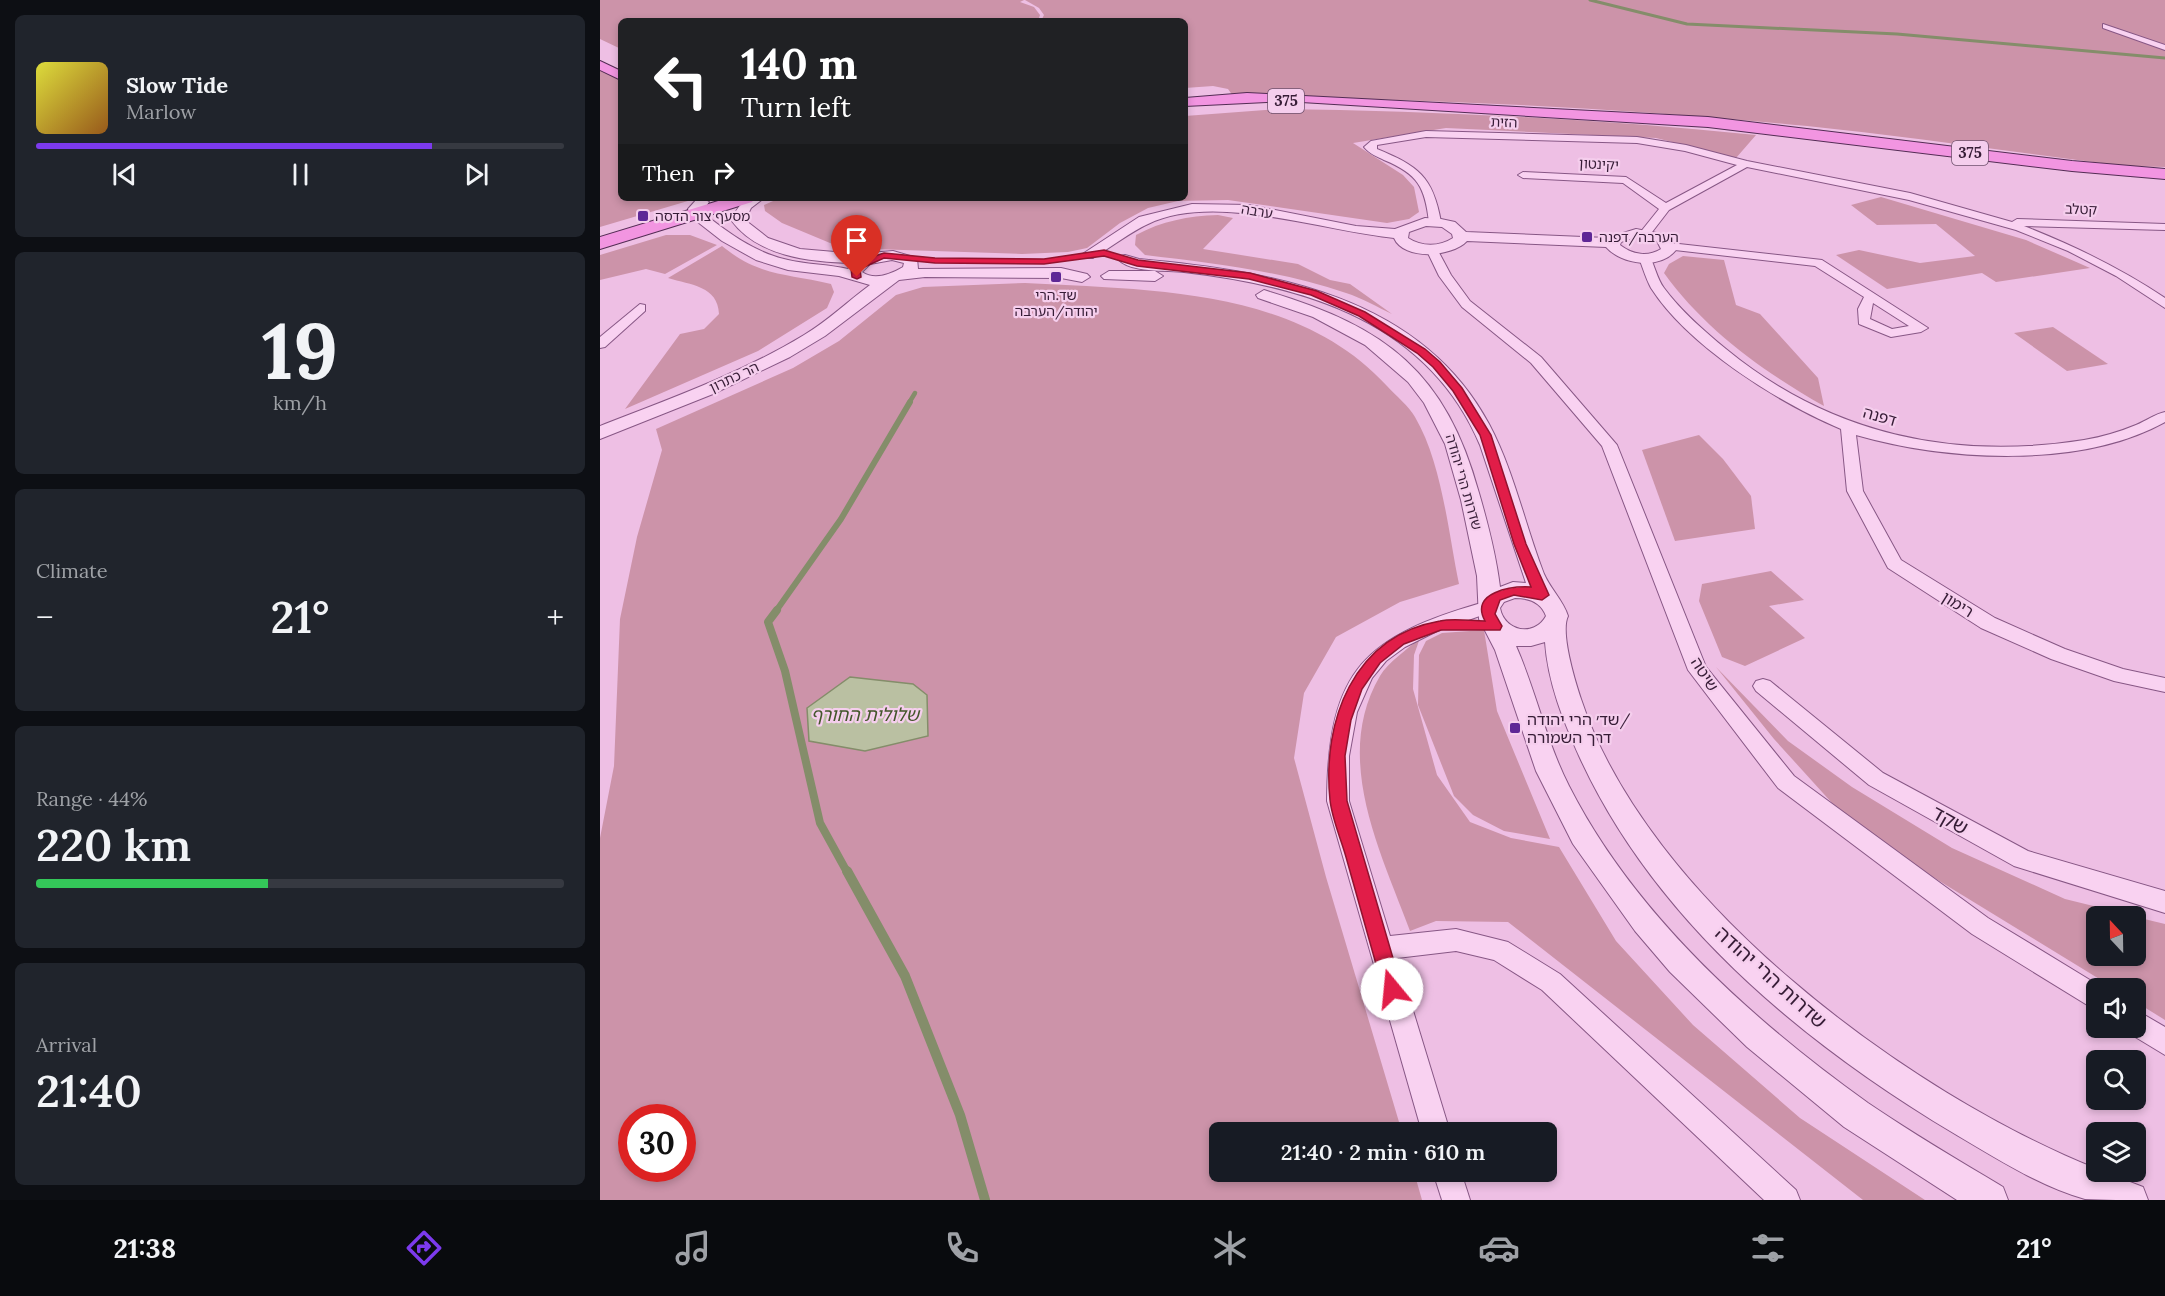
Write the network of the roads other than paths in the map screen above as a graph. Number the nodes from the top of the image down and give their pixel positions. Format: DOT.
graph roads {
  1 [pos="2106,26"];
  2 [pos="2165,48"];
  3 [pos="600,65"];
  4 [pos="618,74"];
  5 [pos="1188,102"];
  6 [pos="1388,103"];
  7 [pos="1188,108"];
  8 [pos="1746,164"];
  9 [pos="2165,174"];
  10 [pos="1523,175"];
  11 [pos="725,201"];
  12 [pos="752,201"];
  13 [pos="704,204"];
  14 [pos="1665,208"];
  15 [pos="1997,221"];
  16 [pos="1435,222"];
  17 [pos="2165,227"];
  18 [pos="715,230"];
  19 [pos="600,234"];
  20 [pos="628,234"];
  21 [pos="1400,234"];
  22 [pos="1645,234"];
  23 [pos="1461,236"];
  24 [pos="1119,237"];
  25 [pos="600,243"];
  26 [pos="1612,243"];
  27 [pos="1670,247"];
  28 [pos="1432,249"];
  29 [pos="1087,255"];
  30 [pos="1122,257"];
  31 [pos="874,258"];
  32 [pos="909,258"];
  33 [pos="1645,258"];
  34 [pos="1109,276"];
  35 [pos="895,277"];
  36 [pos="1082,277"];
  37 [pos="860,278"];
  38 [pos="1871,296"];
  39 [pos="858,301"];
  40 [pos="2165,304"];
  41 [pos="640,308"];
  42 [pos="600,344"];
  43 [pos="2165,416"];
  44 [pos="1848,426"];
  45 [pos="600,433"];
  46 [pos="1542,595"];
  47 [pos="1493,616"];
  48 [pos="1555,624"];
  49 [pos="2165,685"];
  50 [pos="1763,686"];
  51 [pos="2165,902"];
  52 [pos="1380,948"];
  53 [pos="2086,992"];
  54 [pos="2146,1030"];
  55 [pos="2165,1042"];
  56 [pos="1433,1122"];
  57 [pos="1451,1182"];
  58 [pos="1456,1200"];
  59 [pos="1786,1200"];
  60 [pos="1990,1200"];
  61 [pos="2130,1200"];
  1 -- 2 [label="street"];
  3 -- 4 [label="main road"];
  5 -- 6 [label="main road, 375"];
  6 -- 7 [label="main road, 375"];
  6 -- 9 [label="main road, 375"];
  8 -- 14 [label="street"];
  8 -- 15 [label="street"];
  8 -- 16 [label="street, הזית"];
  10 -- 14 [label="street, יקינטון"];
  11 -- 13 [label="main road"];
  12 -- 31 [label="street"];
  13 -- 18 [label="street"];
  13 -- 19 [label="main road"];
  13 -- 20 [label="main road"];
  14 -- 22 [label="street"];
  15 -- 17 [label="street, קטלב"];
  15 -- 40 [label="street"];
  16 -- 21 [label="street"];
  16 -- 23 [label="street"];
  18 -- 20 [label="main road"];
  18 -- 37 [label="street"];
  20 -- 25 [label="main road"];
  21 -- 24 [label="street, ערבה"];
  21 -- 28 [label="street"];
  22 -- 26 [label="street"];
  22 -- 27 [label="street"];
  23 -- 26 [label="street"];
  23 -- 28 [label="street"];
  24 -- 29 [label="street, ערבה"];
  24 -- 30 [label="street"];
  26 -- 33 [label="street"];
  27 -- 33 [label="street"];
  27 -- 38 [label="street"];
  28 -- 53 [label="street, שיטה"];
  29 -- 30 [label="street, שדרות הרי יהודה"];
  29 -- 32 [label="street"];
  29 -- 36 [label="street"];
  30 -- 34 [label="street"];
  30 -- 46 [label="street, שדרות הרי יהודה"];
  31 -- 32 [label="street"];
  31 -- 37 [label="street"];
  32 -- 35 [label="street"];
  33 -- 44 [label="street, דפנה"];
  34 -- 36 [label="street, שדרות הרי יהודה"];
  34 -- 47 [label="street, שדרות הרי יהודה"];
  35 -- 36 [label="street"];
  35 -- 37 [label="street"];
  35 -- 39 [label="street, הר כתרון"];
  37 -- 39 [label="street"];
  39 -- 45 [label="street, הר כתרון"];
  41 -- 42 [label="street"];
  43 -- 44 [label="street, דפנה"];
  44 -- 49 [label="street, רימון"];
  46 -- 47 [label="street"];
  46 -- 48 [label="street"];
  47 -- 48 [label="street"];
  47 -- 52 [label="street"];
  47 -- 60 [label="street, שדרות הרי יהודה"];
  48 -- 61 [label="street, שדרות הרי יהודה"];
  50 -- 51 [label="street, שקד"];
  52 -- 56 [label="street"];
  52 -- 59 [label="street"];
  54 -- 55 [label="street"];
  57 -- 58 [label="street"];
}
